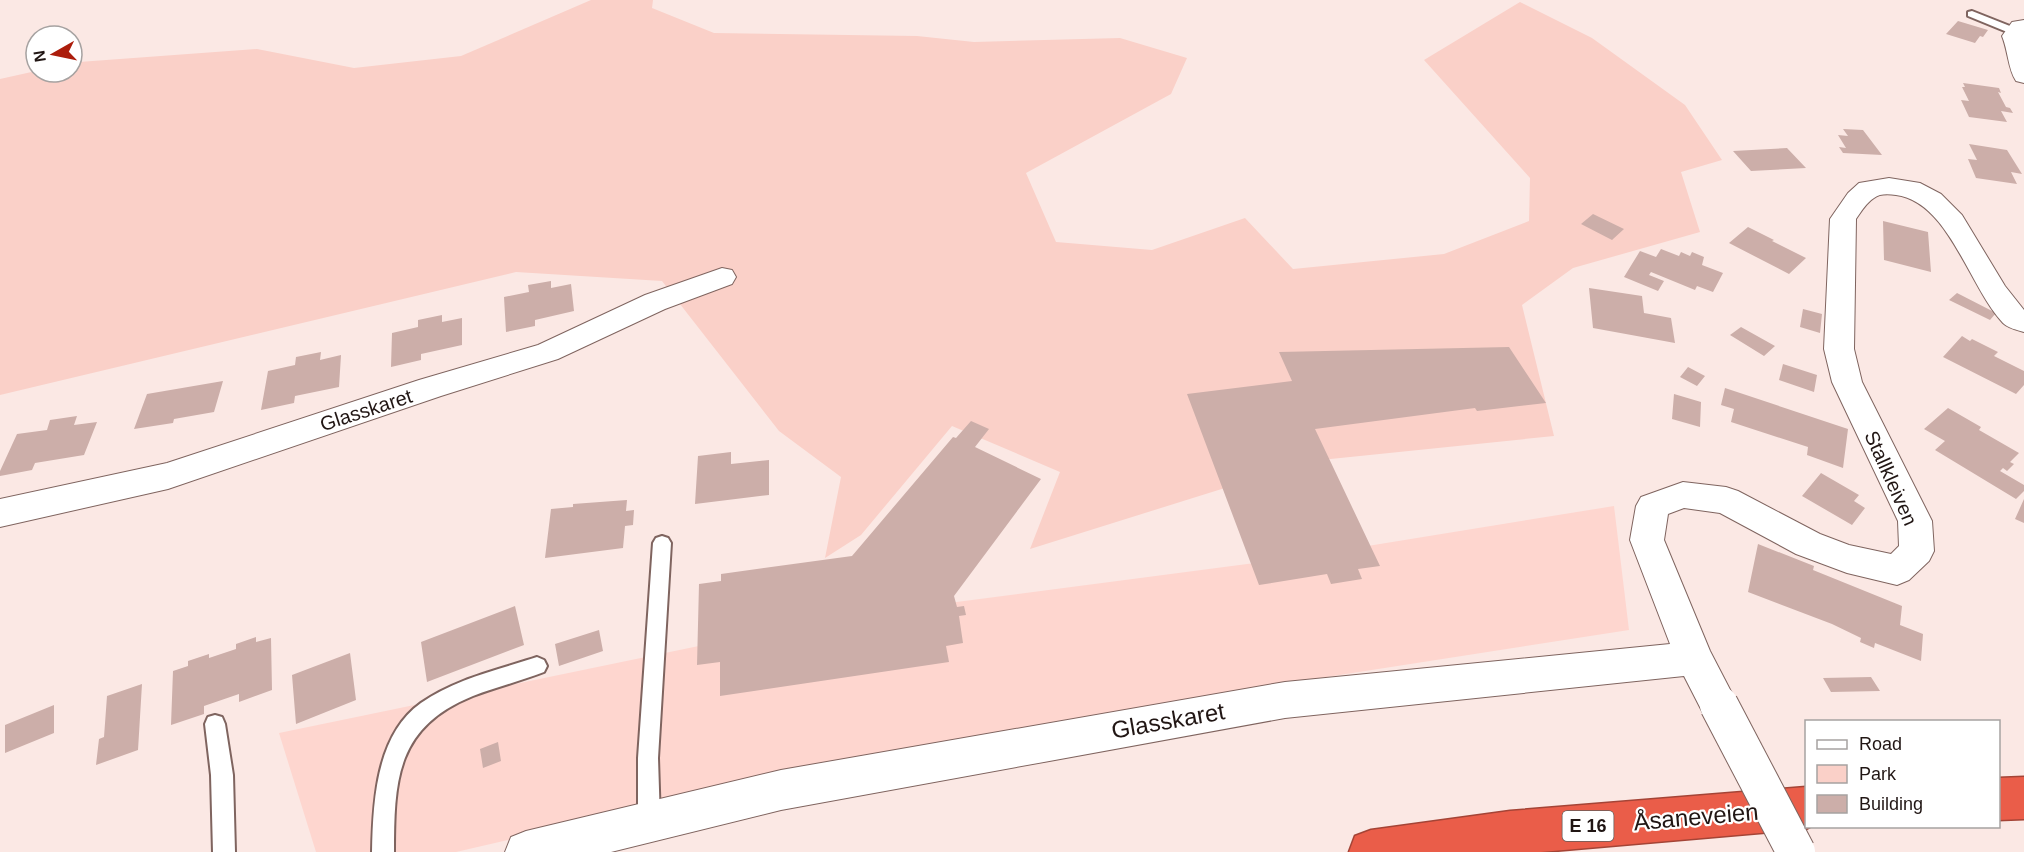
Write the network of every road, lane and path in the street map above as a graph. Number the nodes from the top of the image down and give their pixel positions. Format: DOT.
graph roads {
  1 [pos="1972,14"];
  2 [pos="2020,29"];
  3 [pos="2024,76"];
  4 [pos="722,277"];
  5 [pos="2024,322"];
  6 [pos="0,513"];
  7 [pos="662,543"];
  8 [pos="1694,658"];
  9 [pos="537,666"];
  10 [pos="215,724"];
  11 [pos="2024,798"];
  12 [pos="2000,799"];
  13 [pos="1805,808"];
  14 [pos="649,821"];
  15 [pos="224,852"];
  16 [pos="383,852"];
  17 [pos="526,852"];
  18 [pos="1371,852"];
  19 [pos="1796,852"];
  1 -- 2 [label="lane"];
  2 -- 3 [label="street"];
  4 -- 6 [label="street, Glasskaret"];
  5 -- 8 [label="street, Stallkleiven"];
  7 -- 14 [label="lane"];
  8 -- 14 [label="street, Glasskaret"];
  8 -- 19 [label="street, Stallkleiven, bridge"];
  9 -- 16 [label="lane"];
  10 -- 15 [label="lane"];
  11 -- 12 [label="highway"];
  13 -- 18 [label="highway, Åsaneveien / E 16"];
  14 -- 17 [label="street, Glasskaret"];
}
